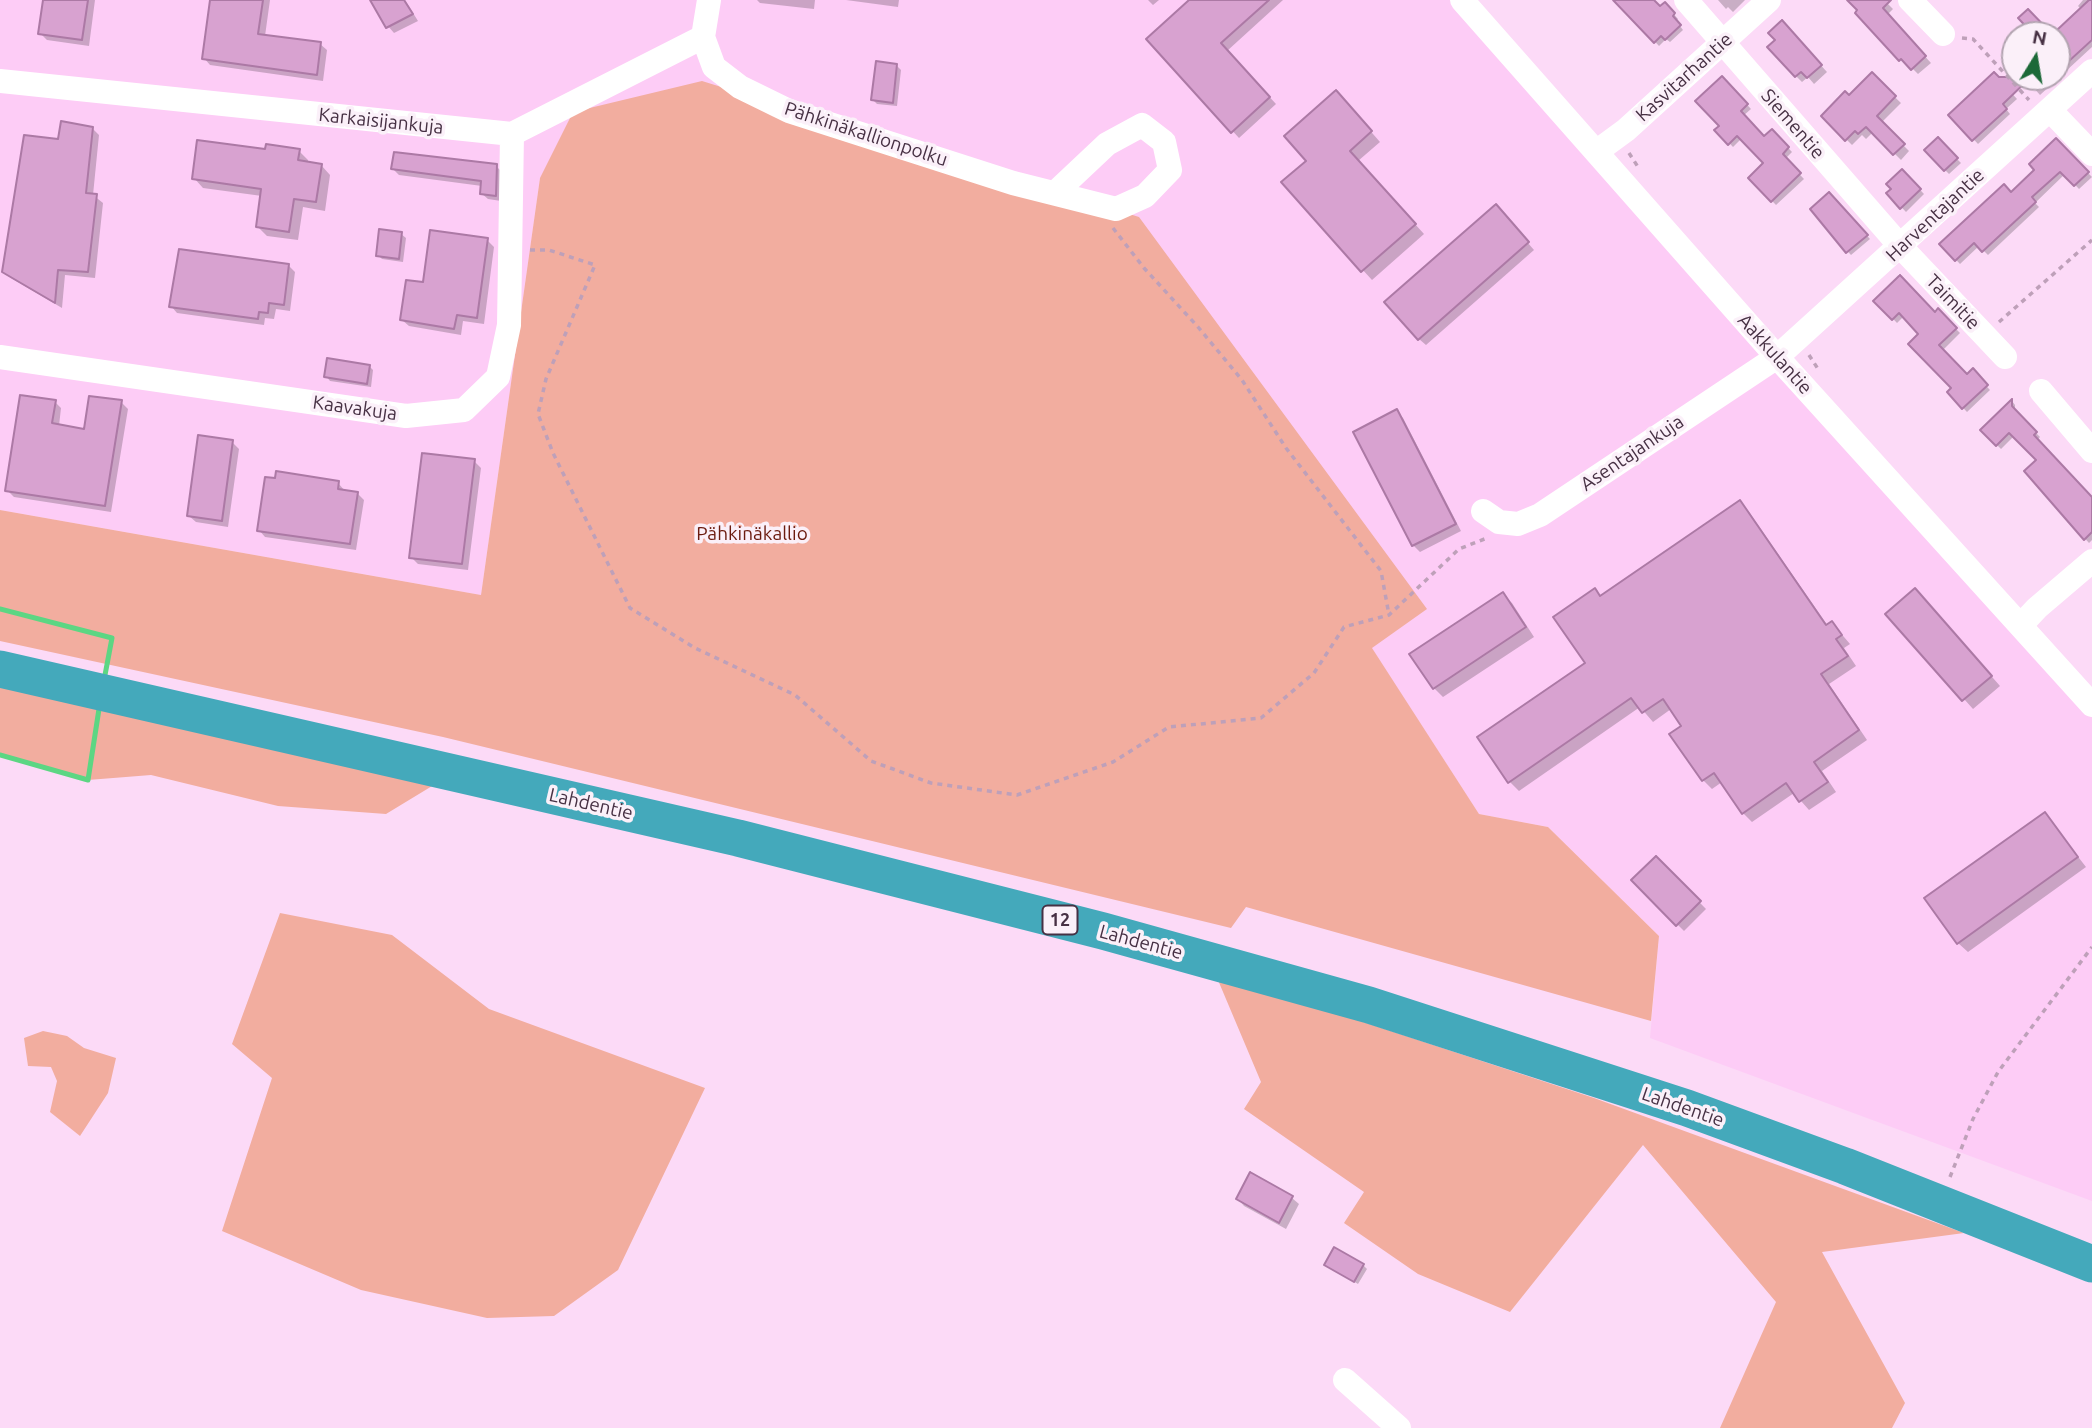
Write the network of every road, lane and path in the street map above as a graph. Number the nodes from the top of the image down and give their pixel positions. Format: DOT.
graph roads {
  1 [pos="709,0"];
  2 [pos="1462,0"];
  3 [pos="1686,0"];
  4 [pos="1769,0"];
  5 [pos="1910,0"];
  6 [pos="1943,34"];
  7 [pos="703,37"];
  8 [pos="1722,42"];
  9 [pos="2092,71"];
  10 [pos="0,81"];
  11 [pos="2047,112"];
  12 [pos="512,134"];
  13 [pos="1596,152"];
  14 [pos="2092,154"];
  15 [pos="1056,192"];
  16 [pos="1099,204"];
  17 [pos="2092,240"];
  18 [pos="1901,247"];
  19 [pos="510,249"];
  20 [pos="1985,335"];
  21 [pos="0,357"];
  22 [pos="1777,357"];
  23 [pos="2005,357"];
  24 [pos="2041,391"];
  25 [pos="2092,451"];
  26 [pos="1483,511"];
  27 [pos="1518,524"];
  28 [pos="2092,561"];
  29 [pos="1389,614"];
  30 [pos="2021,625"];
  31 [pos="0,669"];
  32 [pos="2092,705"];
  33 [pos="2092,947"];
  34 [pos="1950,1177"];
  35 [pos="2092,1264"];
  36 [pos="1345,1380"];
  37 [pos="1399,1428"];
  1 -- 7 [label="street"];
  2 -- 13 [label="street, Aakkulantie"];
  3 -- 8 [label="street, Siementie"];
  4 -- 8 [label="street, Kasvitarhantie"];
  5 -- 6 [label="street"];
  6 -- 11 [label="path"];
  7 -- 12 [label="street"];
  7 -- 15 [label="street, Pähkinäkallionpolku"];
  8 -- 13 [label="street, Kasvitarhantie"];
  8 -- 18 [label="street, Siementie"];
  9 -- 11 [label="street, Harventajantie"];
  10 -- 12 [label="street, Karkaisijankuja"];
  11 -- 14 [label="street"];
  11 -- 18 [label="street, Harventajantie"];
  12 -- 19 [label="street, Kaavakuja"];
  13 -- 22 [label="street, Aakkulantie"];
  15 -- 16 [label="street, Pähkinäkallionpolku"];
  15 -- 16 [label="street, Pähkinäkallionpolku"];
  16 -- 29 [label="path"];
  17 -- 20 [label="path"];
  18 -- 20 [label="street, Taimitie"];
  18 -- 22 [label="street, Harventajantie"];
  19 -- 21 [label="street, Kaavakuja"];
  19 -- 29 [label="path"];
  20 -- 23 [label="street, Taimitie"];
  22 -- 27 [label="street, Asentajankuja"];
  22 -- 30 [label="street, Aakkulantie"];
  24 -- 25 [label="street"];
  26 -- 27 [label="street"];
  27 -- 29 [label="path"];
  28 -- 30 [label="street"];
  30 -- 32 [label="street, Aakkulantie"];
  31 -- 35 [label="highway, Lahdentie / 12"];
  33 -- 34 [label="path"];
  36 -- 37 [label="street"];
}
